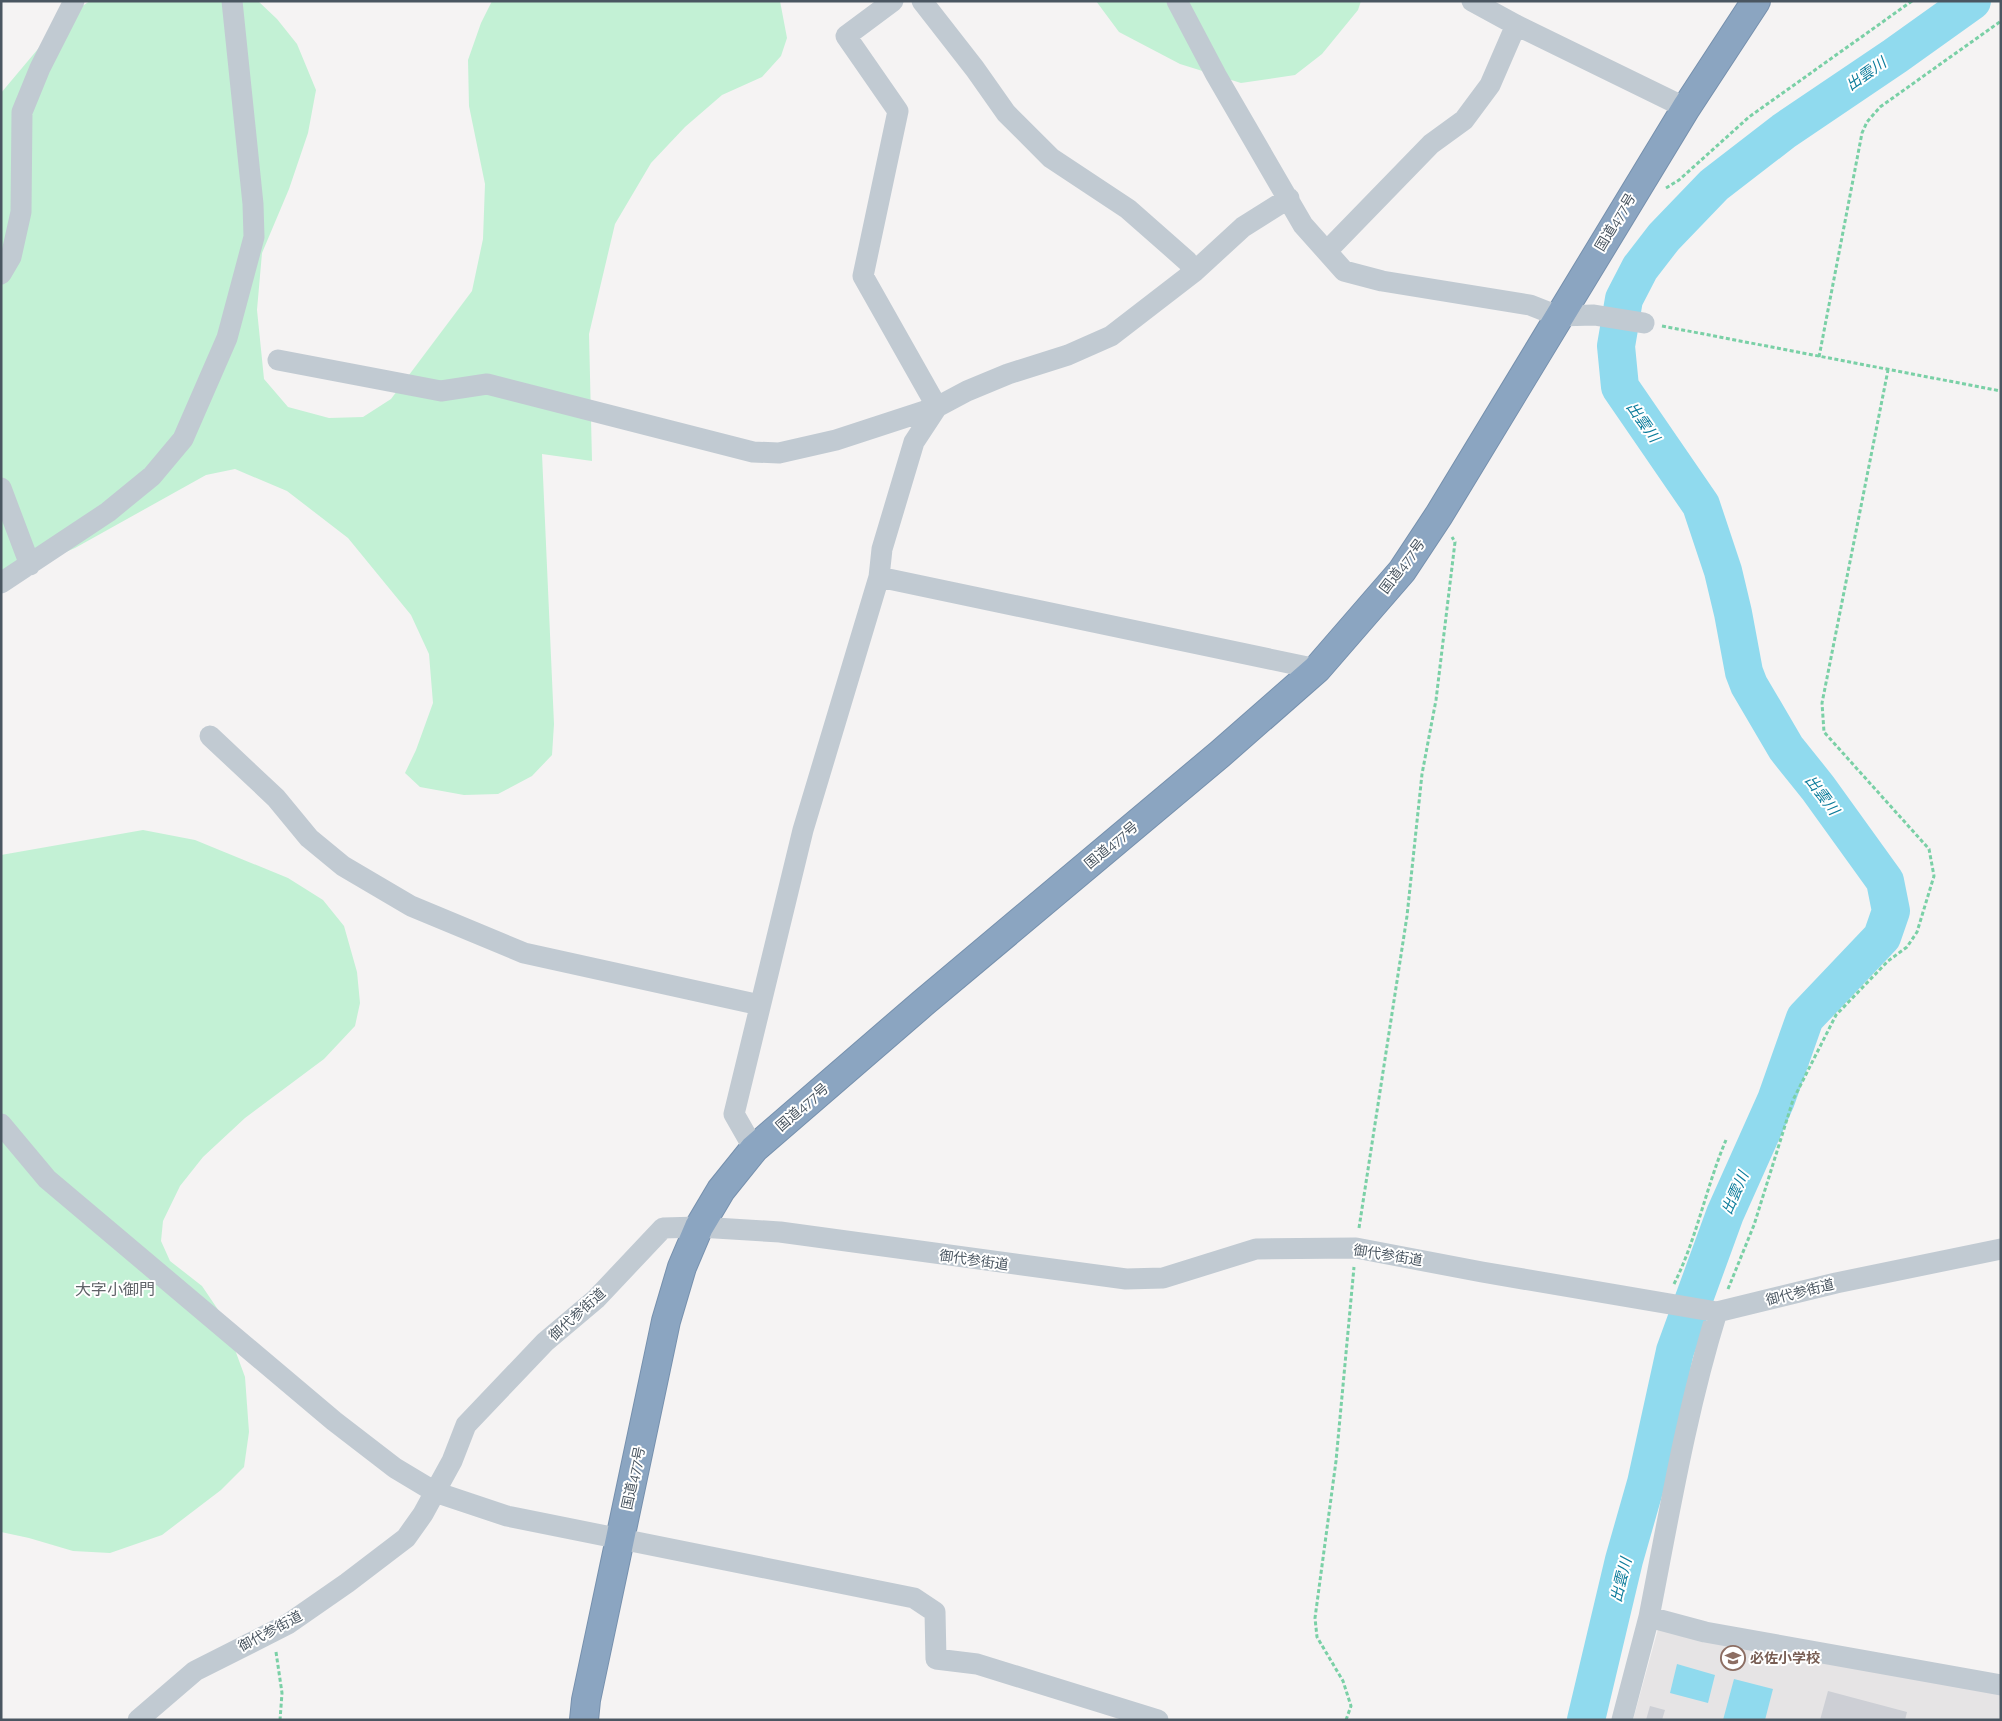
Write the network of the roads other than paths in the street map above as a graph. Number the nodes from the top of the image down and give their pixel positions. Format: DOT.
graph roads {
  1 [pos="74,1"];
  2 [pos="232,1"];
  3 [pos="893,1"];
  4 [pos="922,1"];
  5 [pos="1177,1"];
  6 [pos="1472,1"];
  7 [pos="1756,1"];
  8 [pos="1516,24"];
  9 [pos="1686,108"];
  10 [pos="1289,198"];
  11 [pos="1327,251"];
  12 [pos="1194,272"];
  13 [pos="1,274"];
  14 [pos="1558,316"];
  15 [pos="1644,323"];
  16 [pos="278,360"];
  17 [pos="937,407"];
  18 [pos="1,488"];
  19 [pos="30,565"];
  20 [pos="879,577"];
  21 [pos="1,583"];
  22 [pos="1317,669"];
  23 [pos="210,736"];
  24 [pos="760,1006"];
  25 [pos="1,1124"];
  26 [pos="754,1149"];
  27 [pos="698,1227"];
  28 [pos="2001,1249"];
  29 [pos="1710,1311"];
  30 [pos="435,1492"];
  31 [pos="620,1540"];
  32 [pos="1649,1617"];
  33 [pos="2001,1685"];
  34 [pos="138,1720"];
  35 [pos="584,1720"];
  36 [pos="1158,1720"];
  37 [pos="1622,1720"];
  1 -- 13 [label="street"];
  2 -- 19 [label="street"];
  3 -- 17 [label="street"];
  4 -- 12 [label="street"];
  5 -- 10 [label="street"];
  6 -- 8 [label="street"];
  7 -- 9 [label="highway, 国道477号"];
  8 -- 9 [label="street"];
  8 -- 11 [label="street"];
  9 -- 14 [label="highway, 国道477号"];
  10 -- 11 [label="street"];
  10 -- 12 [label="street"];
  11 -- 14 [label="street"];
  12 -- 17 [label="street"];
  14 -- 15 [label="street"];
  14 -- 22 [label="highway, 国道477号"];
  16 -- 17 [label="street"];
  17 -- 20 [label="street"];
  18 -- 19 [label="street"];
  19 -- 21 [label="street"];
  20 -- 22 [label="street"];
  20 -- 24 [label="street"];
  22 -- 26 [label="highway, 国道477号"];
  23 -- 24 [label="street"];
  24 -- 26 [label="street"];
  25 -- 30 [label="street"];
  26 -- 27 [label="highway, 国道477号"];
  27 -- 29 [label="street, 御代参街道"];
  27 -- 30 [label="street, 御代参街道"];
  27 -- 31 [label="highway, 国道477号"];
  28 -- 29 [label="street, 御代参街道"];
  29 -- 32 [label="street"];
  30 -- 31 [label="street"];
  30 -- 34 [label="street, 御代参街道"];
  31 -- 35 [label="highway, 国道477号"];
  31 -- 36 [label="street"];
  32 -- 33 [label="street"];
  32 -- 37 [label="street"];
}
